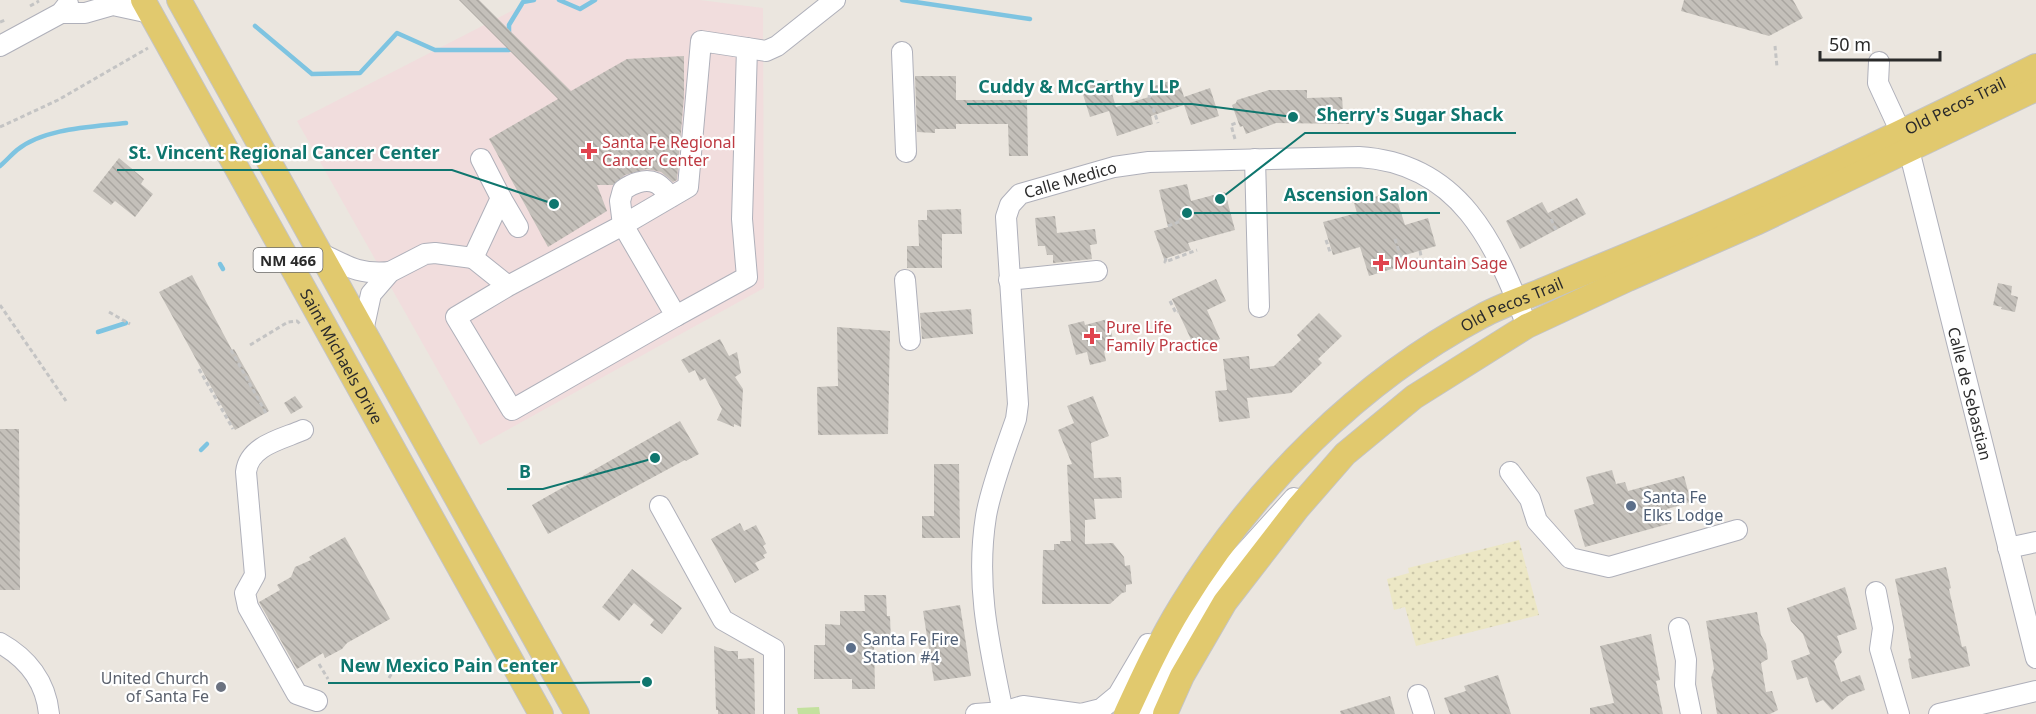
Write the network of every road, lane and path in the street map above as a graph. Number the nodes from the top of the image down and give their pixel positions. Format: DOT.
graph roads {
  1 [pos="179,0"];
  2 [pos="836,0"];
  3 [pos="39,1"];
  4 [pos="151,4"];
  5 [pos="30,6"];
  6 [pos="67,6"];
  7 [pos="5,20"];
  8 [pos="0,22"];
  9 [pos="0,46"];
  10 [pos="1775,46"];
  11 [pos="148,48"];
  12 [pos="747,48"];
  13 [pos="902,52"];
  14 [pos="1879,62"];
  15 [pos="2036,66"];
  16 [pos="1777,67"];
  17 [pos="2036,89"];
  18 [pos="1151,95"];
  19 [pos="1238,122"];
  20 [pos="1158,123"];
  21 [pos="0,127"];
  22 [pos="1235,139"];
  23 [pos="1905,140"];
  24 [pos="906,152"];
  25 [pos="267,158"];
  26 [pos="481,159"];
  27 [pos="1255,159"];
  28 [pos="671,197"];
  29 [pos="501,198"];
  30 [pos="255,201"];
  31 [pos="1180,218"];
  32 [pos="1551,219"];
  33 [pos="623,225"];
  34 [pos="1168,226"];
  35 [pos="518,227"];
  36 [pos="1556,230"];
  37 [pos="1395,239"];
  38 [pos="1326,240"];
  39 [pos="1197,250"];
  40 [pos="1332,251"];
  41 [pos="1420,251"];
  42 [pos="320,253"];
  43 [pos="473,258"];
  44 [pos="1166,258"];
  45 [pos="1097,271"];
  46 [pos="390,272"];
  47 [pos="905,280"];
  48 [pos="1009,280"];
  49 [pos="508,286"];
  50 [pos="1170,301"];
  51 [pos="1517,302"];
  52 [pos="0,305"];
  53 [pos="1259,307"];
  54 [pos="109,312"];
  55 [pos="1178,312"];
  56 [pos="676,316"];
  57 [pos="130,324"];
  58 [pos="1527,326"];
  59 [pos="303,327"];
  60 [pos="363,331"];
  61 [pos="910,340"];
  62 [pos="250,345"];
  63 [pos="231,350"];
  64 [pos="199,369"];
  65 [pos="66,401"];
  66 [pos="266,413"];
  67 [pos="233,429"];
  68 [pos="303,430"];
  69 [pos="1345,454"];
  70 [pos="1510,472"];
  71 [pos="1258,500"];
  72 [pos="660,506"];
  73 [pos="1737,530"];
  74 [pos="2036,542"];
  75 [pos="2008,548"];
  76 [pos="1876,592"];
  77 [pos="1679,628"];
  78 [pos="0,643"];
  79 [pos="2036,658"];
  80 [pos="319,664"];
  81 [pos="396,666"];
  82 [pos="389,678"];
  83 [pos="328,679"];
  84 [pos="2036,691"];
  85 [pos="317,701"];
  86 [pos="1005,713"];
  87 [pos="49,714"];
  88 [pos="541,714"];
  89 [pos="577,714"];
  90 [pos="774,714"];
  91 [pos="976,714"];
  92 [pos="1126,714"];
  93 [pos="1145,714"];
  94 [pos="1165,714"];
  95 [pos="1691,714"];
  96 [pos="1899,714"];
  97 [pos="1939,714"];
  1 -- 25 [label="main road, Saint Michaels Drive / NM 466"];
  2 -- 12 [label="street"];
  3 -- 5 [label="path"];
  4 -- 6 [label="street"];
  4 -- 25 [label="main road"];
  4 -- 30 [label="main road, Saint Michaels Drive / NM 466"];
  6 -- 9 [label="street"];
  7 -- 8 [label="path"];
  10 -- 16 [label="path"];
  11 -- 21 [label="path"];
  12 -- 28 [label="street"];
  12 -- 56 [label="street"];
  13 -- 24 [label="street"];
  14 -- 23 [label="street, Calle de Sebastian"];
  15 -- 23 [label="main road, Old Pecos Trail"];
  17 -- 23 [label="main road, Old Pecos Trail"];
  18 -- 20 [label="path"];
  19 -- 22 [label="path"];
  23 -- 51 [label="main road, Old Pecos Trail"];
  23 -- 58 [label="main road, Old Pecos Trail"];
  23 -- 75 [label="street, Calle de Sebastian"];
  25 -- 42 [label="main road, Saint Michaels Drive / NM 466"];
  26 -- 29 [label="street"];
  27 -- 48 [label="street, Calle Medico"];
  27 -- 51 [label="street, Calle Medico"];
  27 -- 53 [label="street"];
  28 -- 33 [label="street"];
  28 -- 33 [label="street"];
  29 -- 35 [label="street"];
  29 -- 43 [label="street"];
  30 -- 60 [label="main road"];
  30 -- 88 [label="main road, Saint Michaels Drive / NM 466"];
  31 -- 34 [label="path"];
  32 -- 36 [label="path"];
  33 -- 49 [label="street"];
  33 -- 56 [label="street"];
  37 -- 41 [label="path"];
  38 -- 40 [label="path"];
  39 -- 44 [label="path"];
  42 -- 46 [label="street"];
  42 -- 60 [label="main road, Saint Michaels Drive / NM 466"];
  43 -- 46 [label="street"];
  43 -- 49 [label="street"];
  45 -- 48 [label="street"];
  46 -- 60 [label="street"];
  47 -- 61 [label="street"];
  48 -- 86 [label="street, Calle Medico"];
  49 -- 56 [label="street"];
  50 -- 55 [label="path"];
  51 -- 58 [label="street, Calle Medico"];
  51 -- 71 [label="main road, Old Pecos Trail"];
  52 -- 65 [label="path"];
  54 -- 57 [label="path"];
  58 -- 69 [label="main road, Old Pecos Trail"];
  59 -- 62 [label="path"];
  60 -- 89 [label="main road, Saint Michaels Drive / NM 466"];
  63 -- 66 [label="path"];
  64 -- 67 [label="path"];
  68 -- 85 [label="street"];
  69 -- 93 [label="street"];
  69 -- 94 [label="main road, Old Pecos Trail"];
  70 -- 73 [label="street"];
  71 -- 86 [label="street"];
  71 -- 92 [label="main road, Old Pecos Trail"];
  72 -- 90 [label="street"];
  74 -- 75 [label="street"];
  75 -- 79 [label="street, Calle de Sebastian"];
  76 -- 96 [label="street"];
  77 -- 95 [label="street"];
  78 -- 87 [label="street"];
  80 -- 83 [label="path"];
  81 -- 82 [label="path"];
  84 -- 97 [label="street"];
  86 -- 91 [label="street"];
}
